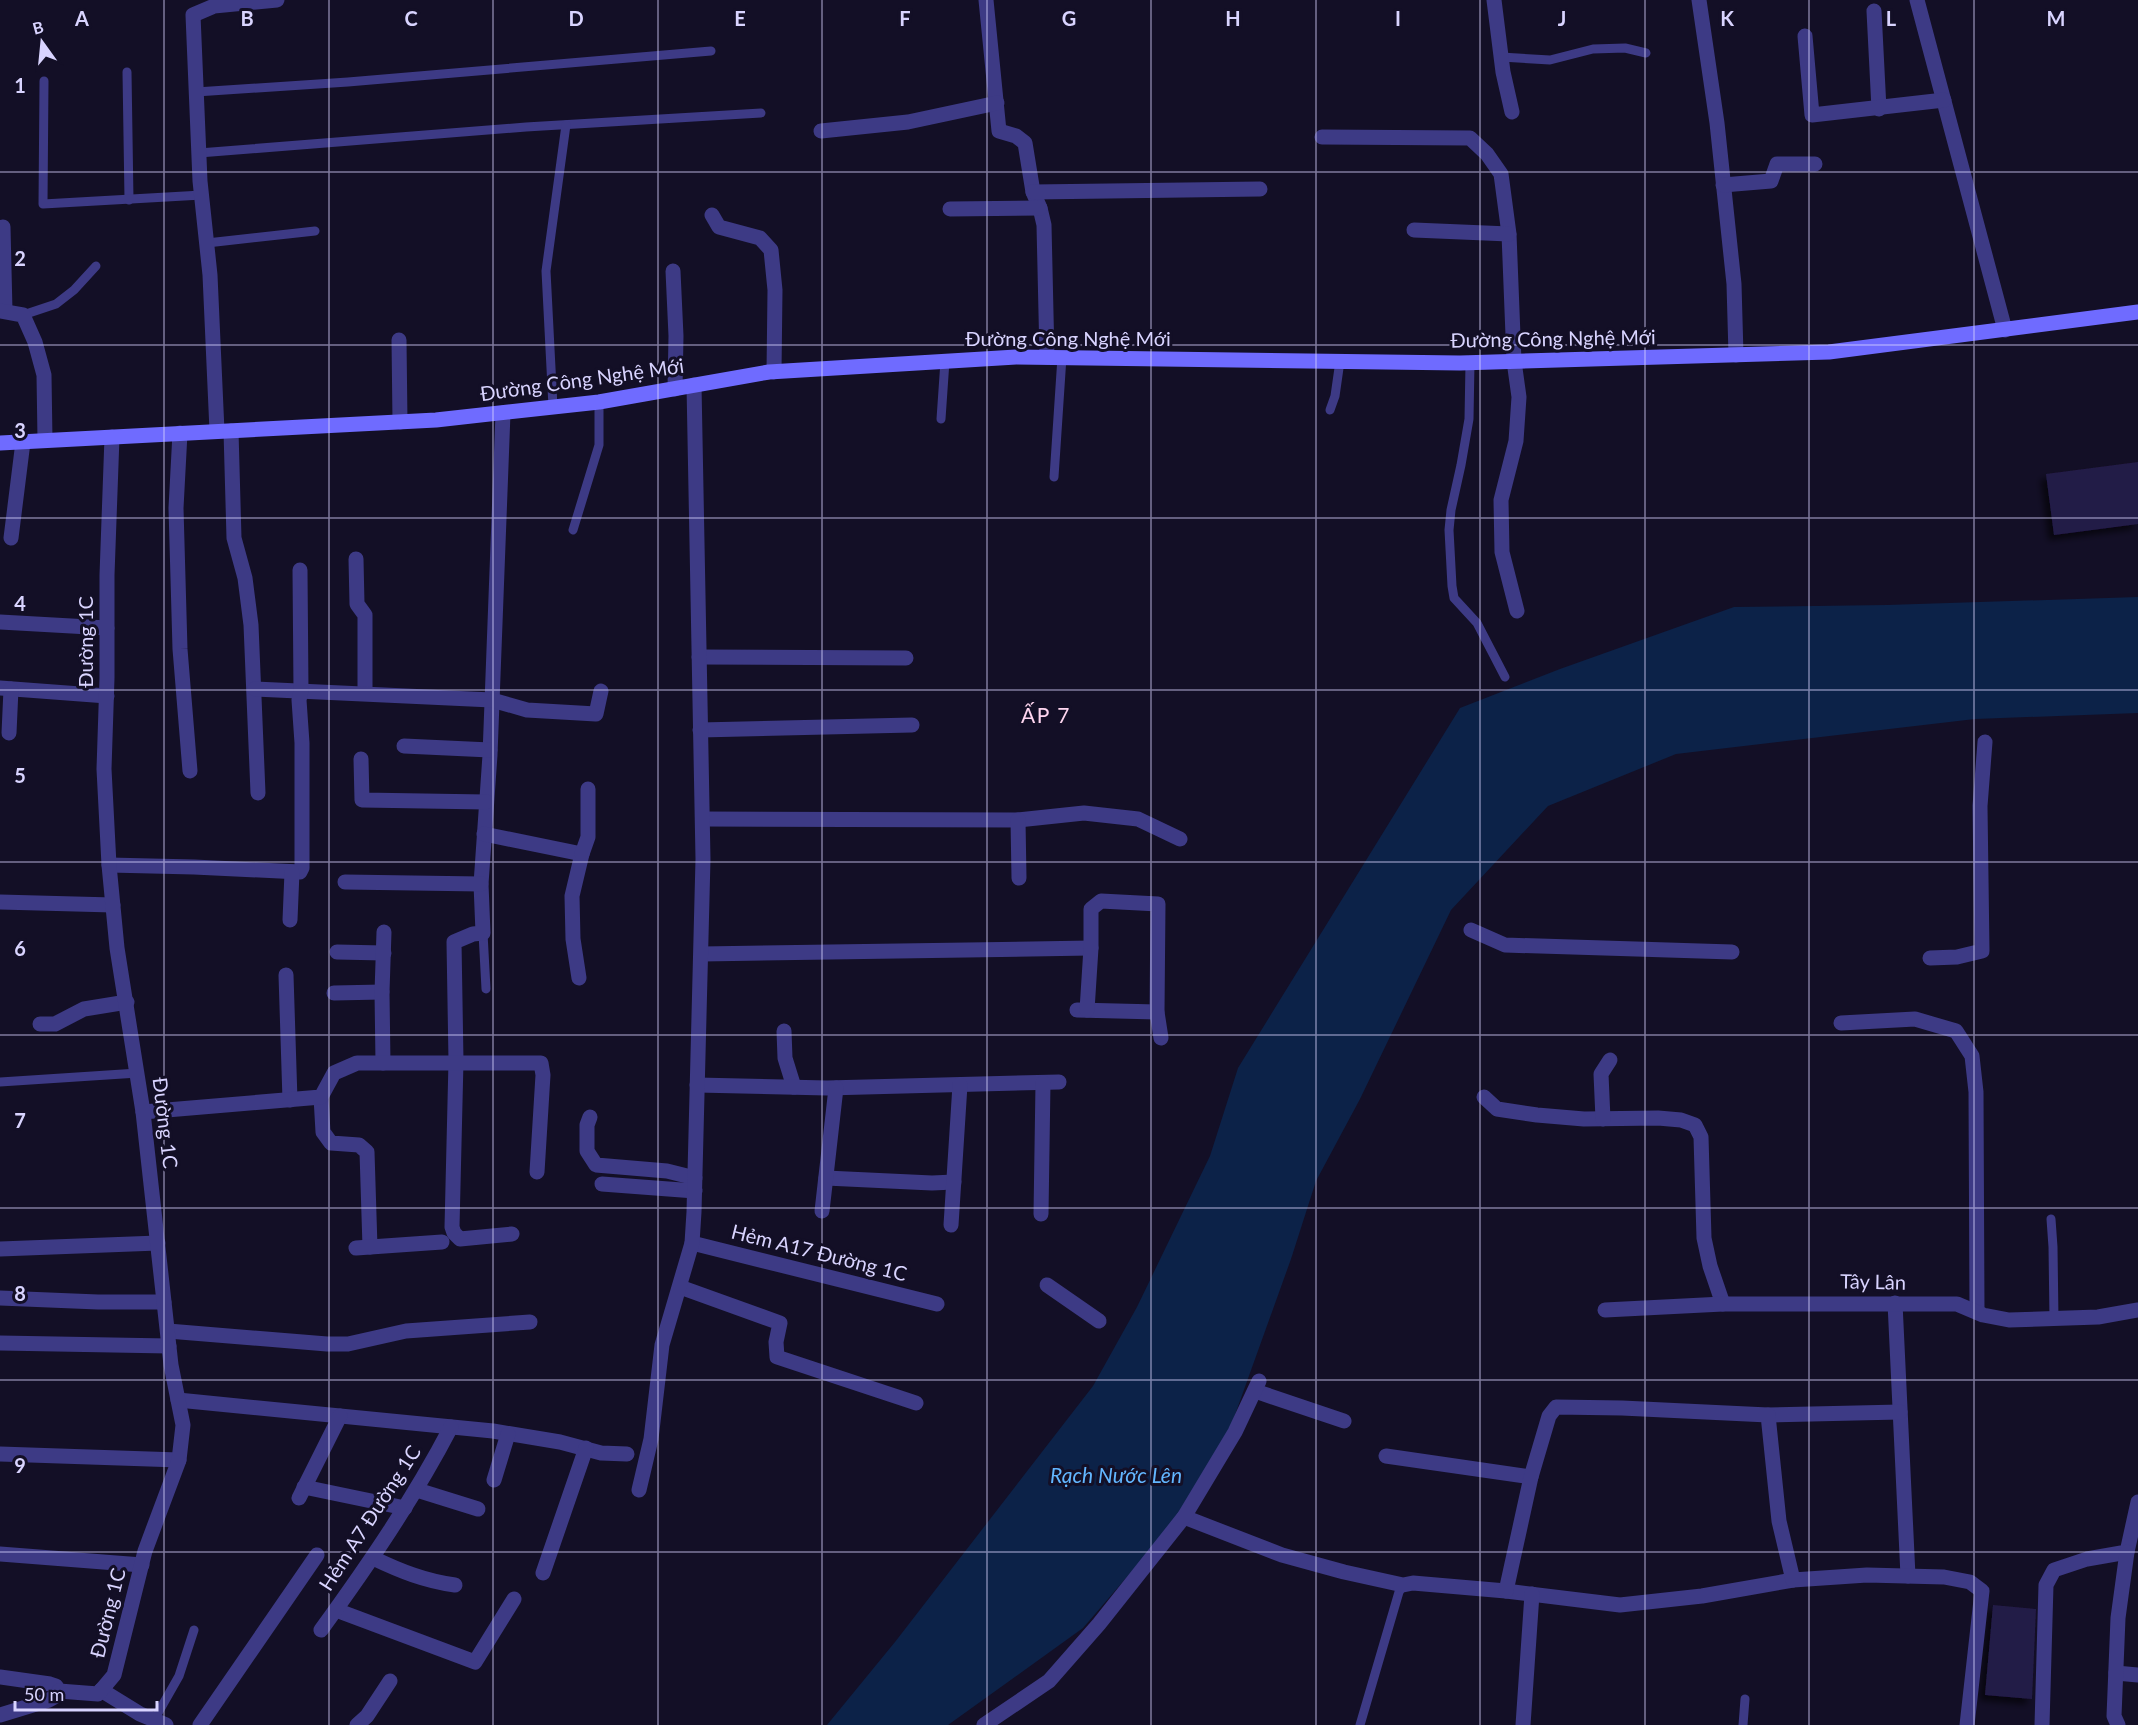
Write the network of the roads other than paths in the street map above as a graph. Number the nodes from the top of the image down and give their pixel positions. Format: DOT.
graph roads {
  1 [pos="277,0"];
  2 [pos="986,0"];
  3 [pos="1494,0"];
  4 [pos="1699,0"];
  5 [pos="1917,0"];
  6 [pos="1874,11"];
  7 [pos="1805,36"];
  8 [pos="711,51"];
  9 [pos="1646,53"];
  10 [pos="1501,57"];
  11 [pos="127,72"];
  12 [pos="44,81"];
  13 [pos="196,92"];
  14 [pos="1944,100"];
  15 [pos="997,103"];
  16 [pos="1879,108"];
  17 [pos="1512,112"];
  18 [pos="761,113"];
  19 [pos="566,125"];
  20 [pos="821,131"];
  21 [pos="1322,137"];
  22 [pos="199,153"];
  23 [pos="1815,164"];
  24 [pos="1723,184"];
  25 [pos="1260,189"];
  26 [pos="1033,192"];
  27 [pos="202,195"];
  28 [pos="129,200"];
  29 [pos="1040,208"];
  30 [pos="950,209"];
  31 [pos="712,214"];
  32 [pos="3,227"];
  33 [pos="1414,230"];
  34 [pos="315,231"];
  35 [pos="1509,234"];
  36 [pos="207,243"];
  37 [pos="96,266"];
  38 [pos="673,271"];
  39 [pos="3,311"];
  40 [pos="2138,312"];
  41 [pos="23,315"];
  42 [pos="2005,330"];
  43 [pos="399,340"];
  44 [pos="1736,355"];
  45 [pos="1054,357"];
  46 [pos="945,361"];
  47 [pos="1340,361"];
  48 [pos="1514,361"];
  49 [pos="1470,363"];
  50 [pos="774,372"];
  51 [pos="694,385"];
  52 [pos="675,388"];
  53 [pos="599,402"];
  54 [pos="554,407"];
  55 [pos="1330,410"];
  56 [pos="503,413"];
  57 [pos="941,419"];
  58 [pos="400,422"];
  59 [pos="224,431"];
  60 [pos="180,433"];
  61 [pos="112,437"];
  62 [pos="45,440"];
  63 [pos="23,442"];
  64 [pos="0,443"];
  65 [pos="1054,477"];
  66 [pos="573,530"];
  67 [pos="11,538"];
  68 [pos="356,559"];
  69 [pos="300,570"];
  70 [pos="1518,611"];
  71 [pos="0,622"];
  72 [pos="107,628"];
  73 [pos="699,657"];
  74 [pos="906,658"];
  75 [pos="1505,677"];
  76 [pos="6,688"];
  77 [pos="255,689"];
  78 [pos="301,691"];
  79 [pos="601,692"];
  80 [pos="364,693"];
  81 [pos="107,696"];
  82 [pos="492,700"];
  83 [pos="912,725"];
  84 [pos="700,730"];
  85 [pos="9,733"];
  86 [pos="1985,742"];
  87 [pos="404,746"];
  88 [pos="490,750"];
  89 [pos="361,759"];
  90 [pos="190,771"];
  91 [pos="588,789"];
  92 [pos="258,793"];
  93 [pos="486,802"];
  94 [pos="702,819"];
  95 [pos="1018,820"];
  96 [pos="484,834"];
  97 [pos="1180,839"];
  98 [pos="582,854"];
  99 [pos="109,865"];
  100 [pos="292,872"];
  101 [pos="1019,878"];
  102 [pos="345,882"];
  103 [pos="481,884"];
  104 [pos="0,902"];
  105 [pos="112,905"];
  106 [pos="290,920"];
  107 [pos="1471,930"];
  108 [pos="384,932"];
  109 [pos="483,933"];
  110 [pos="1091,948"];
  111 [pos="337,952"];
  112 [pos="1732,952"];
  113 [pos="384,953"];
  114 [pos="702,954"];
  115 [pos="1930,958"];
  116 [pos="286,975"];
  117 [pos="579,978"];
  118 [pos="486,989"];
  119 [pos="382,992"];
  120 [pos="334,993"];
  121 [pos="127,1002"];
  122 [pos="1157,1012"];
  123 [pos="1841,1023"];
  124 [pos="40,1024"];
  125 [pos="784,1031"];
  126 [pos="1161,1038"];
  127 [pos="1610,1060"];
  128 [pos="456,1061"];
  129 [pos="383,1063"];
  130 [pos="138,1073"];
  131 [pos="0,1082"];
  132 [pos="697,1085"];
  133 [pos="960,1085"];
  134 [pos="794,1087"];
  135 [pos="836,1088"];
  136 [pos="321,1097"];
  137 [pos="1484,1097"];
  138 [pos="290,1100"];
  139 [pos="143,1112"];
  140 [pos="590,1117"];
  141 [pos="1603,1119"];
  142 [pos="537,1172"];
  143 [pos="826,1178"];
  144 [pos="954,1182"];
  145 [pos="602,1184"];
  146 [pos="695,1185"];
  147 [pos="822,1211"];
  148 [pos="1041,1214"];
  149 [pos="2051,1219"];
  150 [pos="951,1225"];
  151 [pos="512,1234"];
  152 [pos="442,1242"];
  153 [pos="158,1243"];
  154 [pos="692,1244"];
  155 [pos="0,1250"];
  156 [pos="1047,1285"];
  157 [pos="680,1287"];
  158 [pos="0,1298"];
  159 [pos="164,1302"];
  160 [pos="1895,1303"];
  161 [pos="937,1304"];
  162 [pos="1724,1304"];
  163 [pos="1605,1310"];
  164 [pos="2138,1310"];
  165 [pos="1977,1312"];
  166 [pos="2054,1319"];
  167 [pos="1099,1321"];
  168 [pos="530,1322"];
  169 [pos="168,1339"];
  170 [pos="0,1343"];
  171 [pos="178,1400"];
  172 [pos="916,1403"];
  173 [pos="1900,1412"];
  174 [pos="1768,1415"];
  175 [pos="340,1416"];
  176 [pos="1344,1421"];
  177 [pos="451,1426"];
  178 [pos="508,1434"];
  179 [pos="586,1448"];
  180 [pos="0,1454"];
  181 [pos="627,1454"];
  182 [pos="1386,1456"];
  183 [pos="179,1460"];
  184 [pos="1531,1477"];
  185 [pos="494,1480"];
  186 [pos="417,1490"];
  187 [pos="639,1490"];
  188 [pos="2138,1502"];
  189 [pos="405,1508"];
  190 [pos="478,1509"];
  191 [pos="1184,1517"];
  192 [pos="2127,1552"];
  193 [pos="0,1554"];
  194 [pos="317,1555"];
  195 [pos="373,1558"];
  196 [pos="142,1565"];
  197 [pos="543,1573"];
  198 [pos="1908,1576"];
  199 [pos="1793,1580"];
  200 [pos="455,1585"];
  201 [pos="1403,1585"];
  202 [pos="1506,1591"];
  203 [pos="1532,1594"];
  204 [pos="514,1599"];
  205 [pos="336,1610"];
  206 [pos="194,1630"];
  207 [pos="321,1630"];
  208 [pos="2116,1673"];
  209 [pos="2138,1675"];
  210 [pos="0,1677"];
  211 [pos="390,1681"];
  212 [pos="101,1690"];
  213 [pos="59,1691"];
  214 [pos="1745,1699"];
  215 [pos="0,1715"];
  216 [pos="160,1722"];
  217 [pos="200,1725"];
  218 [pos="357,1725"];
  219 [pos="984,1725"];
  220 [pos="1360,1725"];
  221 [pos="1523,1725"];
  222 [pos="1743,1725"];
  223 [pos="1966,1725"];
  224 [pos="2042,1725"];
  225 [pos="2118,1725"];
  1 -- 13 [label="street"];
  2 -- 15 [label="street"];
  3 -- 10 [label="street"];
  4 -- 24 [label="street"];
  5 -- 14 [label="street"];
  6 -- 16 [label="street"];
  7 -- 16 [label="street"];
  8 -- 13 [label="lane"];
  9 -- 10 [label="lane"];
  10 -- 17 [label="street"];
  11 -- 28 [label="lane"];
  12 -- 28 [label="lane"];
  13 -- 22 [label="street"];
  14 -- 16 [label="street"];
  14 -- 42 [label="street"];
  15 -- 20 [label="street"];
  15 -- 26 [label="street"];
  18 -- 19 [label="lane"];
  19 -- 22 [label="lane"];
  19 -- 54 [label="lane"];
  21 -- 35 [label="street"];
  22 -- 27 [label="street"];
  23 -- 24 [label="street"];
  24 -- 44 [label="street"];
  25 -- 26 [label="street"];
  26 -- 29 [label="street"];
  27 -- 28 [label="lane"];
  27 -- 36 [label="street"];
  29 -- 30 [label="street"];
  29 -- 45 [label="street"];
  31 -- 50 [label="street"];
  32 -- 39 [label="street"];
  33 -- 35 [label="street"];
  34 -- 36 [label="lane"];
  35 -- 48 [label="street"];
  36 -- 59 [label="street"];
  37 -- 41 [label="lane"];
  38 -- 52 [label="street"];
  39 -- 41 [label="street"];
  40 -- 42 [label="street, Đường Công Nghệ Mới"];
  41 -- 62 [label="street"];
  42 -- 44 [label="street, Đường Công Nghệ Mới"];
  43 -- 58 [label="street"];
  44 -- 48 [label="street, Đường Công Nghệ Mới"];
  45 -- 46 [label="street, Đường Công Nghệ Mới"];
  45 -- 47 [label="street, Đường Công Nghệ Mới"];
  45 -- 65 [label="lane"];
  46 -- 50 [label="street, Đường Công Nghệ Mới"];
  46 -- 57 [label="lane"];
  47 -- 49 [label="street, Đường Công Nghệ Mới"];
  47 -- 55 [label="lane"];
  48 -- 49 [label="street, Đường Công Nghệ Mới"];
  48 -- 70 [label="street"];
  49 -- 75 [label="lane"];
  50 -- 51 [label="street, Đường Công Nghệ Mới"];
  51 -- 52 [label="street, Đường Công Nghệ Mới"];
  51 -- 73 [label="street"];
  52 -- 53 [label="street, Đường Công Nghệ Mới"];
  53 -- 54 [label="street, Đường Công Nghệ Mới"];
  53 -- 66 [label="lane"];
  54 -- 56 [label="street, Đường Công Nghệ Mới"];
  56 -- 58 [label="street, Đường Công Nghệ Mới"];
  56 -- 82 [label="street"];
  58 -- 59 [label="street, Đường Công Nghệ Mới"];
  59 -- 60 [label="street, Đường Công Nghệ Mới"];
  59 -- 77 [label="street"];
  60 -- 61 [label="street, Đường Công Nghệ Mới"];
  60 -- 90 [label="street"];
  61 -- 62 [label="street, Đường Công Nghệ Mới"];
  61 -- 72 [label="street, Đường 1C"];
  62 -- 63 [label="street, Đường Công Nghệ Mới"];
  63 -- 64 [label="street, Đường Công Nghệ Mới"];
  63 -- 67 [label="street"];
  68 -- 80 [label="street"];
  69 -- 78 [label="street"];
  71 -- 72 [label="street"];
  72 -- 81 [label="street, Đường 1C"];
  73 -- 74 [label="street"];
  73 -- 84 [label="street"];
  76 -- 81 [label="street"];
  76 -- 85 [label="street"];
  77 -- 78 [label="street"];
  77 -- 92 [label="street"];
  78 -- 80 [label="street"];
  78 -- 100 [label="street"];
  79 -- 82 [label="street"];
  80 -- 82 [label="street"];
  81 -- 99 [label="street, Đường 1C"];
  82 -- 88 [label="street"];
  83 -- 84 [label="street"];
  84 -- 94 [label="street"];
  86 -- 115 [label="street"];
  87 -- 88 [label="street"];
  88 -- 93 [label="street"];
  89 -- 93 [label="street"];
  91 -- 98 [label="street"];
  93 -- 96 [label="street"];
  94 -- 95 [label="street"];
  94 -- 114 [label="street"];
  95 -- 97 [label="street"];
  95 -- 101 [label="street"];
  96 -- 98 [label="street"];
  96 -- 103 [label="street"];
  98 -- 117 [label="street"];
  99 -- 100 [label="street"];
  99 -- 105 [label="street, Đường 1C"];
  100 -- 106 [label="street"];
  102 -- 103 [label="street"];
  103 -- 109 [label="street"];
  104 -- 105 [label="street"];
  105 -- 121 [label="street, Đường 1C"];
  107 -- 112 [label="street"];
  108 -- 113 [label="street"];
  109 -- 118 [label="lane"];
  109 -- 128 [label="street"];
  110 -- 114 [label="street"];
  110 -- 122 [label="street"];
  110 -- 122 [label="street"];
  111 -- 113 [label="street"];
  113 -- 119 [label="street"];
  114 -- 132 [label="street"];
  116 -- 138 [label="street"];
  119 -- 120 [label="street"];
  119 -- 129 [label="street"];
  121 -- 124 [label="street"];
  121 -- 130 [label="street, Đường 1C"];
  122 -- 126 [label="street"];
  123 -- 165 [label="street"];
  125 -- 134 [label="street"];
  127 -- 141 [label="street"];
  128 -- 129 [label="street"];
  128 -- 142 [label="street"];
  128 -- 151 [label="street"];
  129 -- 136 [label="street"];
  130 -- 131 [label="lane"];
  130 -- 139 [label="street, Đường 1C"];
  132 -- 134 [label="street"];
  132 -- 146 [label="street"];
  133 -- 135 [label="street"];
  133 -- 144 [label="street"];
  133 -- 148 [label="street"];
  134 -- 135 [label="street"];
  135 -- 143 [label="street"];
  136 -- 138 [label="street"];
  136 -- 152 [label="street"];
  137 -- 141 [label="street"];
  138 -- 139 [label="street"];
  139 -- 153 [label="street, Đường 1C"];
  140 -- 146 [label="street"];
  141 -- 162 [label="street"];
  143 -- 144 [label="street"];
  143 -- 147 [label="street"];
  144 -- 150 [label="street"];
  145 -- 146 [label="street"];
  146 -- 154 [label="street"];
  149 -- 166 [label="lane"];
  153 -- 155 [label="street"];
  153 -- 159 [label="street, Đường 1C"];
  154 -- 157 [label="street"];
  154 -- 161 [label="street, Hẻm A17 Đường 1C"];
  156 -- 167 [label="street"];
  157 -- 172 [label="street"];
  157 -- 187 [label="street"];
  158 -- 159 [label="street"];
  159 -- 169 [label="street, Đường 1C"];
  160 -- 162 [label="street, Tây Lân"];
  160 -- 165 [label="street, Tây Lân"];
  160 -- 173 [label="street"];
  162 -- 163 [label="street, Tây Lân"];
  164 -- 166 [label="street, Tây Lân"];
  165 -- 166 [label="street, Tây Lân"];
  168 -- 169 [label="street"];
  169 -- 170 [label="street"];
  169 -- 171 [label="street, Đường 1C"];
  171 -- 175 [label="street"];
  171 -- 183 [label="street, Đường 1C"];
  173 -- 174 [label="street"];
  173 -- 198 [label="street"];
  174 -- 184 [label="street"];
  174 -- 199 [label="street"];
  175 -- 177 [label="street"];
  175 -- 189 [label="street"];
  176 -- 191 [label="street"];
  177 -- 178 [label="street"];
  177 -- 186 [label="street, Hẻm A7 Đường 1C"];
  178 -- 179 [label="street"];
  178 -- 185 [label="street"];
  179 -- 181 [label="street"];
  179 -- 197 [label="street"];
  180 -- 183 [label="street"];
  182 -- 184 [label="street"];
  183 -- 196 [label="street, Đường 1C"];
  184 -- 202 [label="street"];
  186 -- 189 [label="street, Hẻm A7 Đường 1C"];
  186 -- 190 [label="street"];
  188 -- 192 [label="street"];
  189 -- 195 [label="street, Hẻm A7 Đường 1C"];
  191 -- 201 [label="street"];
  191 -- 219 [label="street"];
  192 -- 208 [label="street"];
  192 -- 224 [label="street"];
  193 -- 196 [label="street"];
  194 -- 217 [label="street"];
  195 -- 200 [label="street"];
  195 -- 205 [label="street, Hẻm A7 Đường 1C"];
  196 -- 212 [label="street, Đường 1C"];
  198 -- 199 [label="street"];
  198 -- 223 [label="street"];
  199 -- 203 [label="street"];
  201 -- 202 [label="street"];
  201 -- 220 [label="lane"];
  202 -- 203 [label="street"];
  203 -- 221 [label="street"];
  204 -- 205 [label="street"];
  205 -- 207 [label="street, Hẻm A7 Đường 1C"];
  206 -- 216 [label="lane"];
  208 -- 209 [label="street"];
  208 -- 225 [label="street"];
  210 -- 213 [label="street"];
  211 -- 218 [label="street"];
  212 -- 213 [label="street"];
  212 -- 216 [label="street"];
  213 -- 215 [label="street"];
  214 -- 222 [label="lane"];
}
